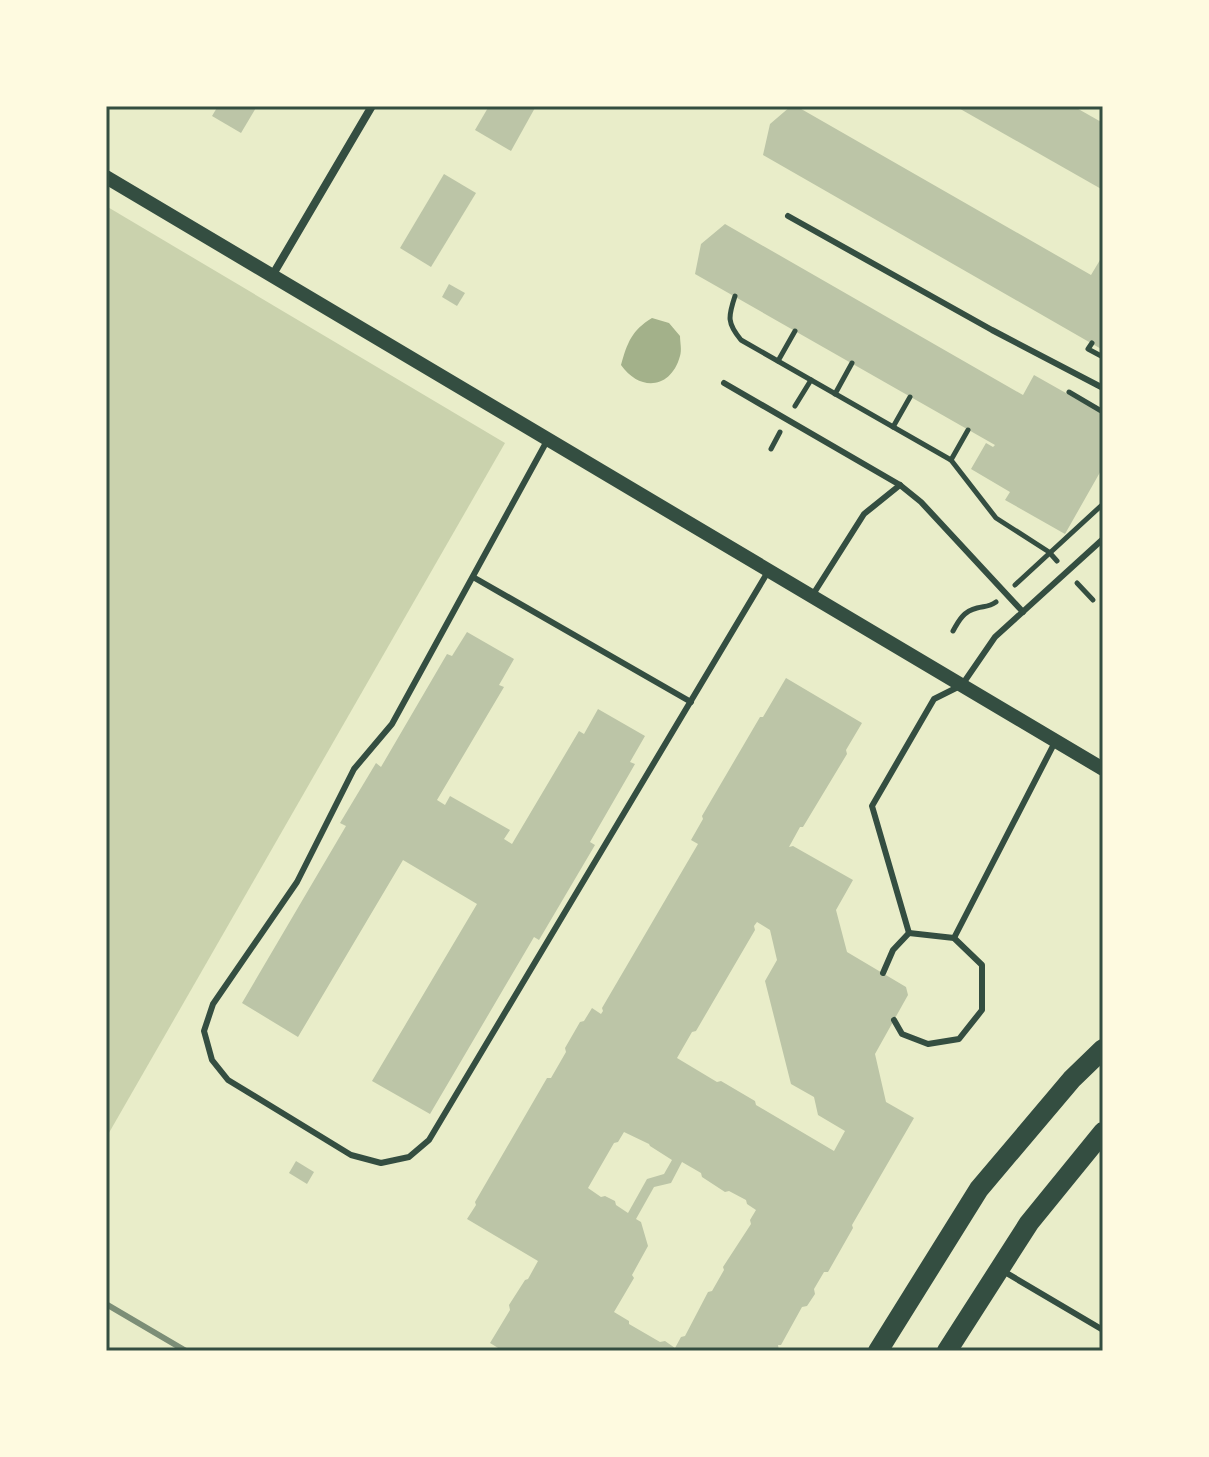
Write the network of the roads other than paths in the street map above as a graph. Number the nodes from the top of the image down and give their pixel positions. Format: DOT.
graph roads {
  1 [pos="372,106"];
  2 [pos="106,177"];
  3 [pos="788,216"];
  4 [pos="272,276"];
  5 [pos="724,383"];
  6 [pos="1103,388"];
  7 [pos="548,439"];
  8 [pos="900,485"];
  9 [pos="1103,539"];
  10 [pos="769,570"];
  11 [pos="473,577"];
  12 [pos="812,596"];
  13 [pos="1023,612"];
  14 [pos="962,685"];
  15 [pos="691,702"];
  16 [pos="1056,741"];
  17 [pos="1100,762"];
  18 [pos="909,933"];
  19 [pos="954,938"];
  20 [pos="883,973"];
  21 [pos="894,1020"];
  22 [pos="1103,1049"];
  23 [pos="1103,1132"];
  24 [pos="1000,1269"];
  25 [pos="1103,1330"];
  26 [pos="878,1351"];
  27 [pos="947,1351"];
  1 -- 4 [label="street"];
  2 -- 4 [label="street"];
  3 -- 6 [label="lane"];
  4 -- 7 [label="street"];
  5 -- 8 [label="lane"];
  7 -- 10 [label="street"];
  7 -- 11 [label="lane"];
  8 -- 12 [label="lane"];
  8 -- 13 [label="lane"];
  9 -- 13 [label="lane"];
  10 -- 12 [label="street"];
  10 -- 15 [label="lane"];
  11 -- 15 [label="lane"];
  11 -- 15 [label="lane"];
  12 -- 14 [label="street"];
  13 -- 14 [label="lane"];
  14 -- 16 [label="street"];
  14 -- 18 [label="lane"];
  16 -- 17 [label="street"];
  16 -- 19 [label="lane"];
  18 -- 19 [label="lane"];
  18 -- 20 [label="lane"];
  19 -- 21 [label="lane"];
  22 -- 26 [label="main road"];
  23 -- 24 [label="main road"];
  24 -- 25 [label="lane"];
  24 -- 27 [label="main road"];
}
